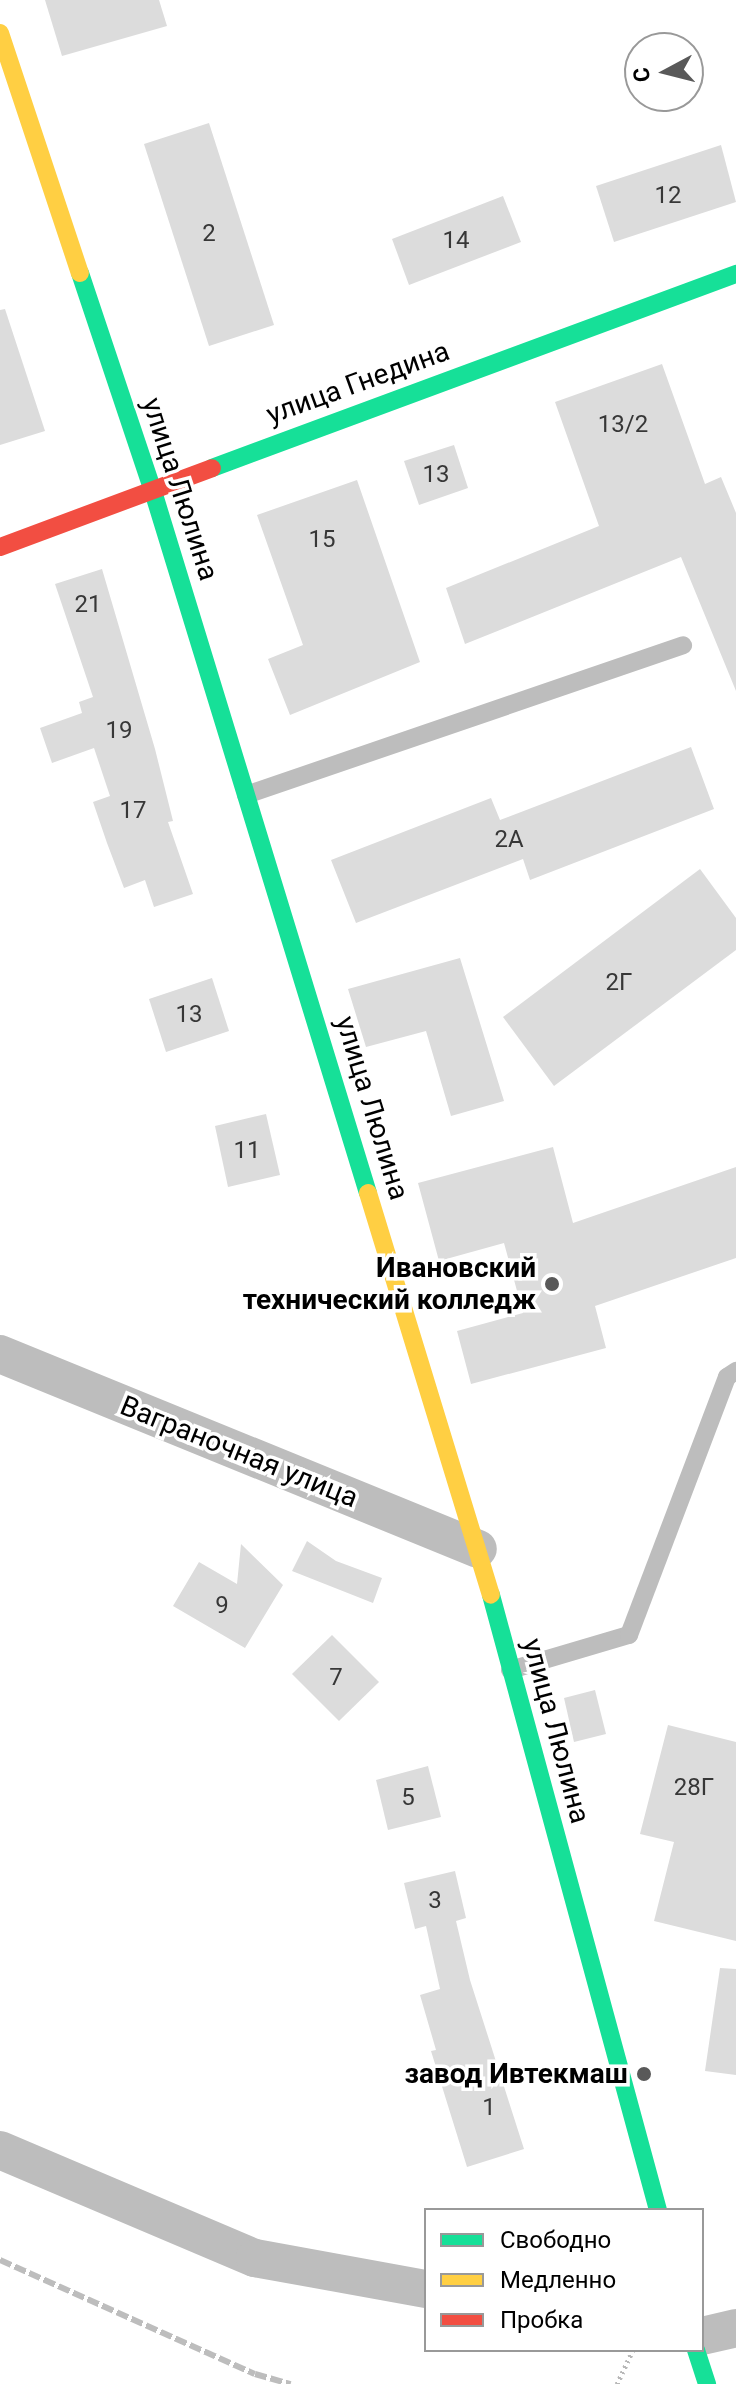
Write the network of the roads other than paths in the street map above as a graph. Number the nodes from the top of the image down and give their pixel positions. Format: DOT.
graph roads {
  1 [pos="0,33"];
  2 [pos="736,274"];
  3 [pos="152,488"];
  4 [pos="0,547"];
  5 [pos="683,645"];
  6 [pos="246,795"];
  7 [pos="0,1354"];
  8 [pos="736,1371"];
  9 [pos="478,1549"];
  10 [pos="510,1670"];
  11 [pos="0,2150"];
  12 [pos="657,2208"];
  13 [pos="424,2289"];
  14 [pos="736,2328"];
  15 [pos="704,2336"];
  16 [pos="697,2352"];
  17 [pos="707,2384"];
  1 -- 3 [label="main road, улица Люлина"];
  2 -- 3 [label="main road, улица Гнедина"];
  3 -- 4 [label="main road, улица Гнедина"];
  3 -- 6 [label="main road, улица Люлина"];
  5 -- 6 [label="lane"];
  6 -- 9 [label="main road, улица Люлина"];
  7 -- 9 [label="street, Ваграночная улица"];
  8 -- 10 [label="lane"];
  9 -- 10 [label="main road, улица Люлина"];
  10 -- 12 [label="main road, улица Люлина"];
  11 -- 13 [label="street"];
  14 -- 15 [label="street"];
  16 -- 17 [label="main road"];
}
